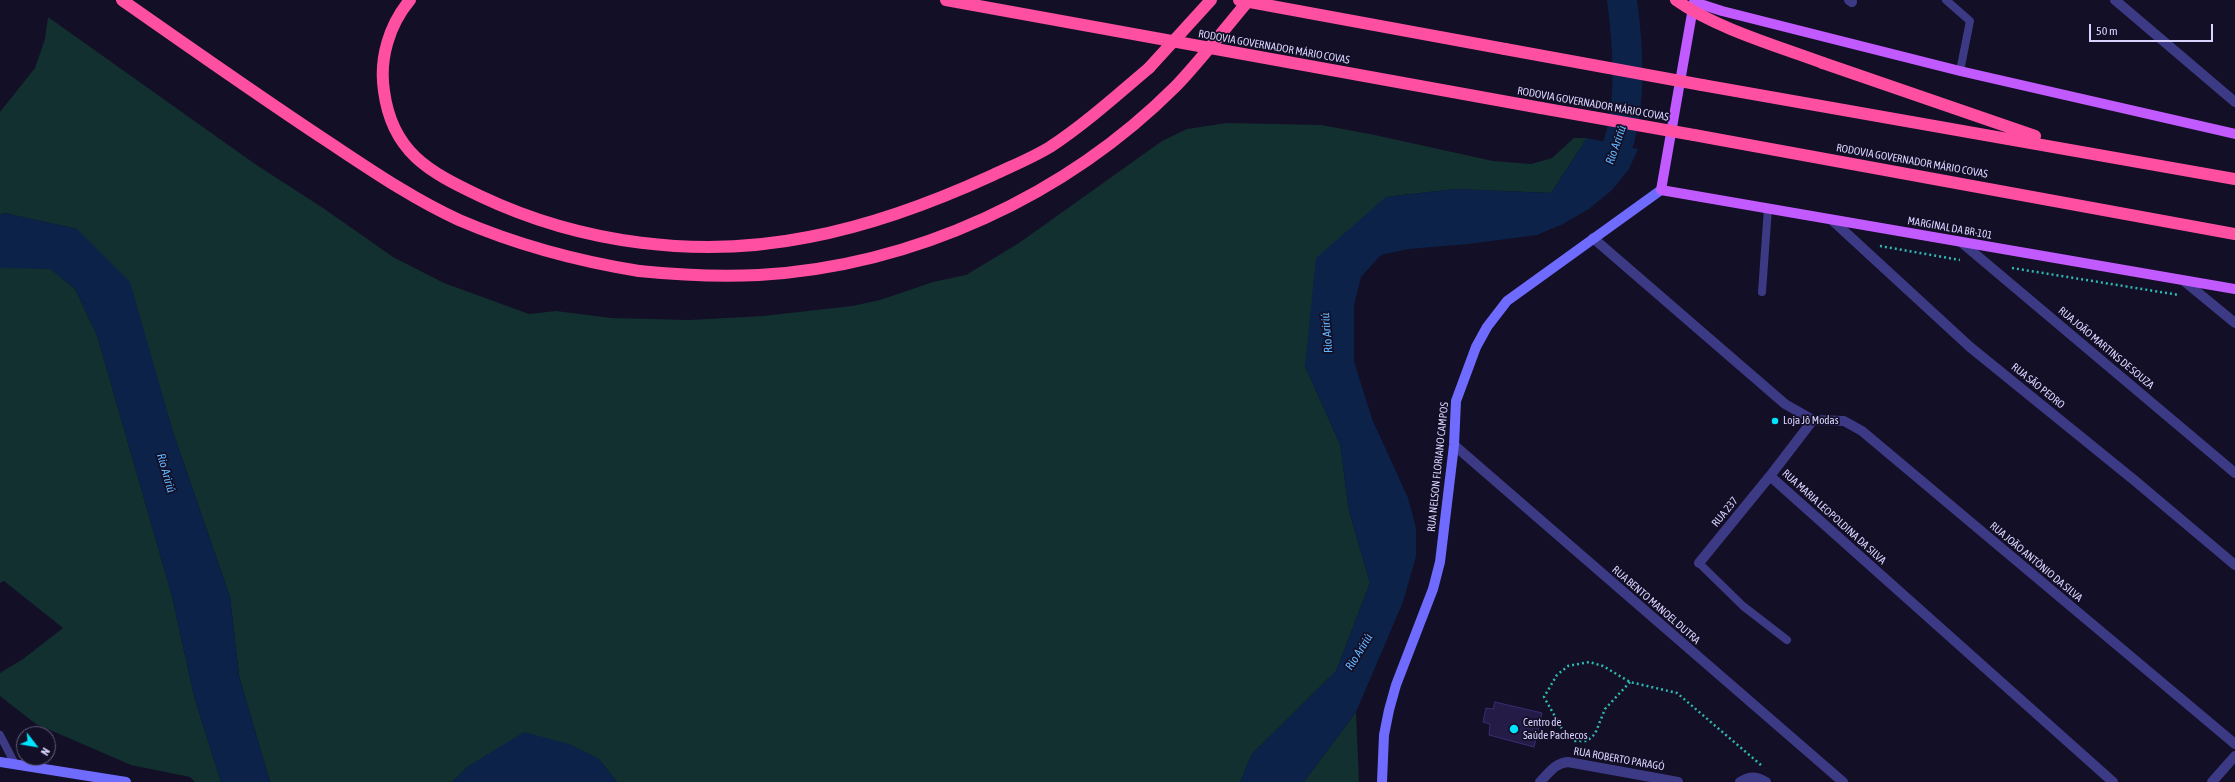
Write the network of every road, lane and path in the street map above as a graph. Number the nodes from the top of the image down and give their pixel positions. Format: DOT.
graph roads {
  1 [pos="122,0"];
  2 [pos="410,0"];
  3 [pos="946,0"];
  4 [pos="1211,0"];
  5 [pos="1239,0"];
  6 [pos="1249,0"];
  7 [pos="1676,0"];
  8 [pos="1946,0"];
  9 [pos="2115,0"];
  10 [pos="1694,1"];
  11 [pos="1960,71"];
  12 [pos="2235,102"];
  13 [pos="2235,134"];
  14 [pos="2070,148"];
  15 [pos="2235,179"];
  16 [pos="1661,190"];
  17 [pos="1768,208"];
  18 [pos="1832,220"];
  19 [pos="2235,234"];
  20 [pos="1593,238"];
  21 [pos="1961,242"];
  22 [pos="1873,243"];
  23 [pos="1965,260"];
  24 [pos="1988,264"];
  25 [pos="2184,281"];
  26 [pos="2235,289"];
  27 [pos="1762,292"];
  28 [pos="2183,296"];
  29 [pos="2235,323"];
  30 [pos="1813,420"];
  31 [pos="1454,445"];
  32 [pos="2235,473"];
  33 [pos="1770,476"];
  34 [pos="1699,563"];
  35 [pos="2235,565"];
  36 [pos="1787,640"];
  37 [pos="1630,682"];
  38 [pos="0,735"];
  39 [pos="2235,744"];
  40 [pos="2235,756"];
  41 [pos="0,762"];
  42 [pos="15,764"];
  43 [pos="1762,767"];
  44 [pos="1745,779"];
  45 [pos="126,782"];
  46 [pos="1382,782"];
  47 [pos="1540,782"];
  48 [pos="1678,782"];
  49 [pos="1766,782"];
  50 [pos="1843,782"];
  51 [pos="2113,782"];
  52 [pos="2212,782"];
  1 -- 6 [label="highway, bridge"];
  2 -- 4 [label="highway, bridge"];
  3 -- 19 [label="highway, RODOVIA GOVERNADOR MÁRIO COVAS, bridge"];
  5 -- 14 [label="highway, bridge"];
  7 -- 14 [label="highway, bridge"];
  8 -- 11 [label="lane"];
  9 -- 12 [label="street"];
  10 -- 11 [label="main road"];
  10 -- 16 [label="main road"];
  11 -- 13 [label="main road"];
  14 -- 15 [label="highway"];
  16 -- 17 [label="main road, MARGINAL DA BR-101"];
  16 -- 20 [label="main road, RUA NELSON FLORIANO CAMPOS"];
  17 -- 18 [label="main road, MARGINAL DA BR-101"];
  17 -- 27 [label="lane"];
  18 -- 21 [label="main road, MARGINAL DA BR-101"];
  18 -- 35 [label="street, RUA SÃO PEDRO"];
  20 -- 30 [label="street"];
  20 -- 31 [label="main road, RUA NELSON FLORIANO CAMPOS"];
  21 -- 24 [label="street, RUA JOÃO MARTINS DE SOUZA"];
  21 -- 25 [label="main road, MARGINAL DA BR-101"];
  22 -- 23 [label="path"];
  24 -- 28 [label="path"];
  24 -- 32 [label="street, RUA JOÃO MARTINS DE SOUZA"];
  25 -- 26 [label="main road, MARGINAL DA BR-101"];
  25 -- 29 [label="street"];
  30 -- 33 [label="street, RUA MARIA LEOPOLDINA DA SILVA"];
  30 -- 39 [label="street, RUA JOÃO ANTÔNIO DA SILVA"];
  31 -- 46 [label="main road, RUA NELSON FLORIANO CAMPOS"];
  31 -- 50 [label="street, RUA BENTO MANOEL DUTRA"];
  33 -- 34 [label="street, RUA 237"];
  33 -- 51 [label="street, RUA MARIA LEOPOLDINA DA SILVA"];
  34 -- 36 [label="lane"];
  37 -- 37 [label="path"];
  37 -- 43 [label="path"];
  38 -- 42 [label="lane"];
  40 -- 52 [label="street"];
  41 -- 42 [label="main road"];
  42 -- 45 [label="main road"];
  44 -- 49 [label="street"];
  47 -- 48 [label="street, RUA ROBERTO PARAGÓ"];
}
